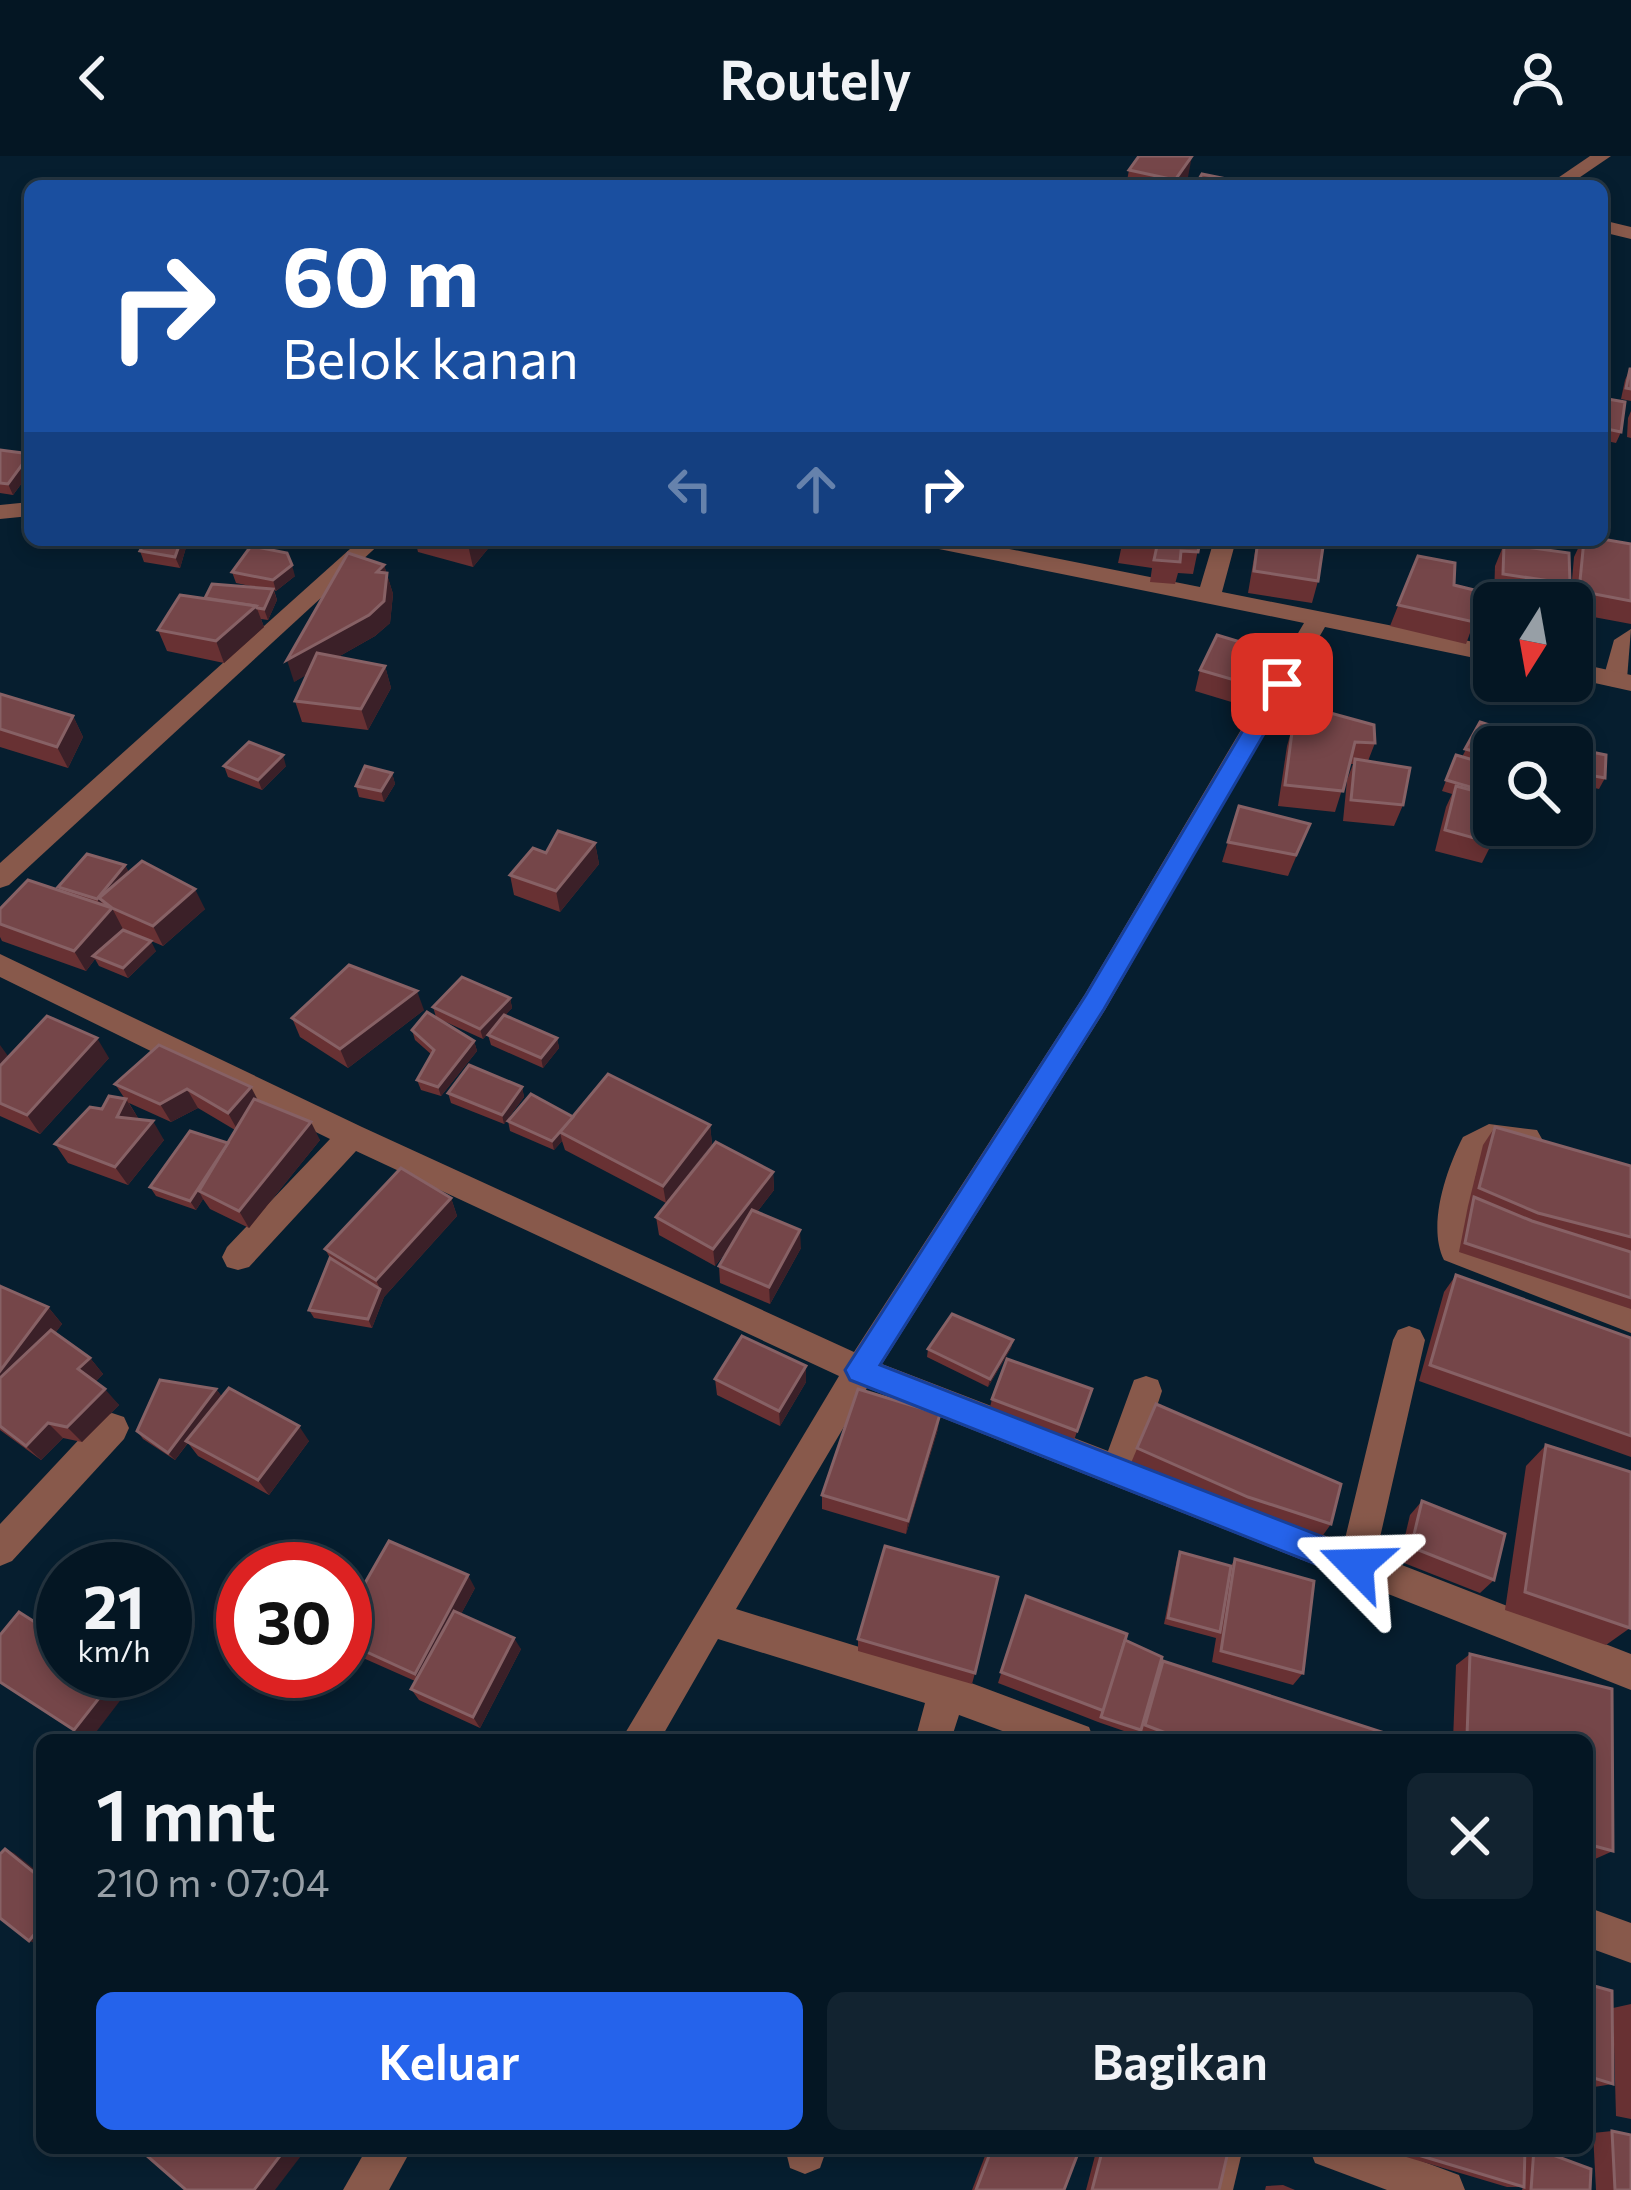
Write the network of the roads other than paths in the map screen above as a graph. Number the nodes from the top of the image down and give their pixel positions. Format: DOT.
graph roads {
  1 [pos="1602,156"];
  2 [pos="1564,180"];
  3 [pos="367,546"];
  4 [pos="961,546"];
  5 [pos="1223,546"];
  6 [pos="1210,593"];
  7 [pos="1320,616"];
  8 [pos="1631,637"];
  9 [pos="1473,649"];
  10 [pos="1593,675"];
  11 [pos="1623,681"];
  12 [pos="0,878"];
  13 [pos="0,965"];
  14 [pos="352,1136"];
  15 [pos="1554,1148"];
  16 [pos="238,1257"];
  17 [pos="1631,1319"];
  18 [pos="1409,1340"];
  19 [pos="860,1370"];
  20 [pos="1146,1391"];
  21 [pos="112,1428"];
  22 [pos="1118,1471"];
  23 [pos="0,1549"];
  24 [pos="1356,1565"];
  25 [pos="710,1619"];
  26 [pos="1631,1672"];
  27 [pos="946,1692"];
  28 [pos="643,1734"];
  29 [pos="935,1734"];
  30 [pos="1060,1734"];
  31 [pos="1593,1929"];
  32 [pos="1631,1943"];
  33 [pos="387,2154"];
  34 [pos="1221,2154"];
  35 [pos="1346,2154"];
  36 [pos="364,2190"];
  37 [pos="1213,2190"];
  38 [pos="1444,2190"];
  1 -- 2 [label="street"];
  3 -- 12 [label="street"];
  4 -- 6 [label="street"];
  5 -- 6 [label="street"];
  6 -- 7 [label="street"];
  7 -- 9 [label="street"];
  7 -- 19 [label="street"];
  8 -- 11 [label="street"];
  10 -- 11 [label="street"];
  13 -- 14 [label="street"];
  14 -- 16 [label="street"];
  14 -- 19 [label="street"];
  15 -- 17 [label="street"];
  18 -- 24 [label="street"];
  19 -- 22 [label="street"];
  19 -- 25 [label="street"];
  20 -- 22 [label="street"];
  21 -- 23 [label="street"];
  22 -- 24 [label="street"];
  24 -- 26 [label="street"];
  25 -- 27 [label="street"];
  25 -- 28 [label="street"];
  27 -- 29 [label="street"];
  27 -- 30 [label="street"];
  31 -- 32 [label="street"];
  33 -- 36 [label="street"];
  34 -- 37 [label="street"];
  35 -- 38 [label="street"];
}
